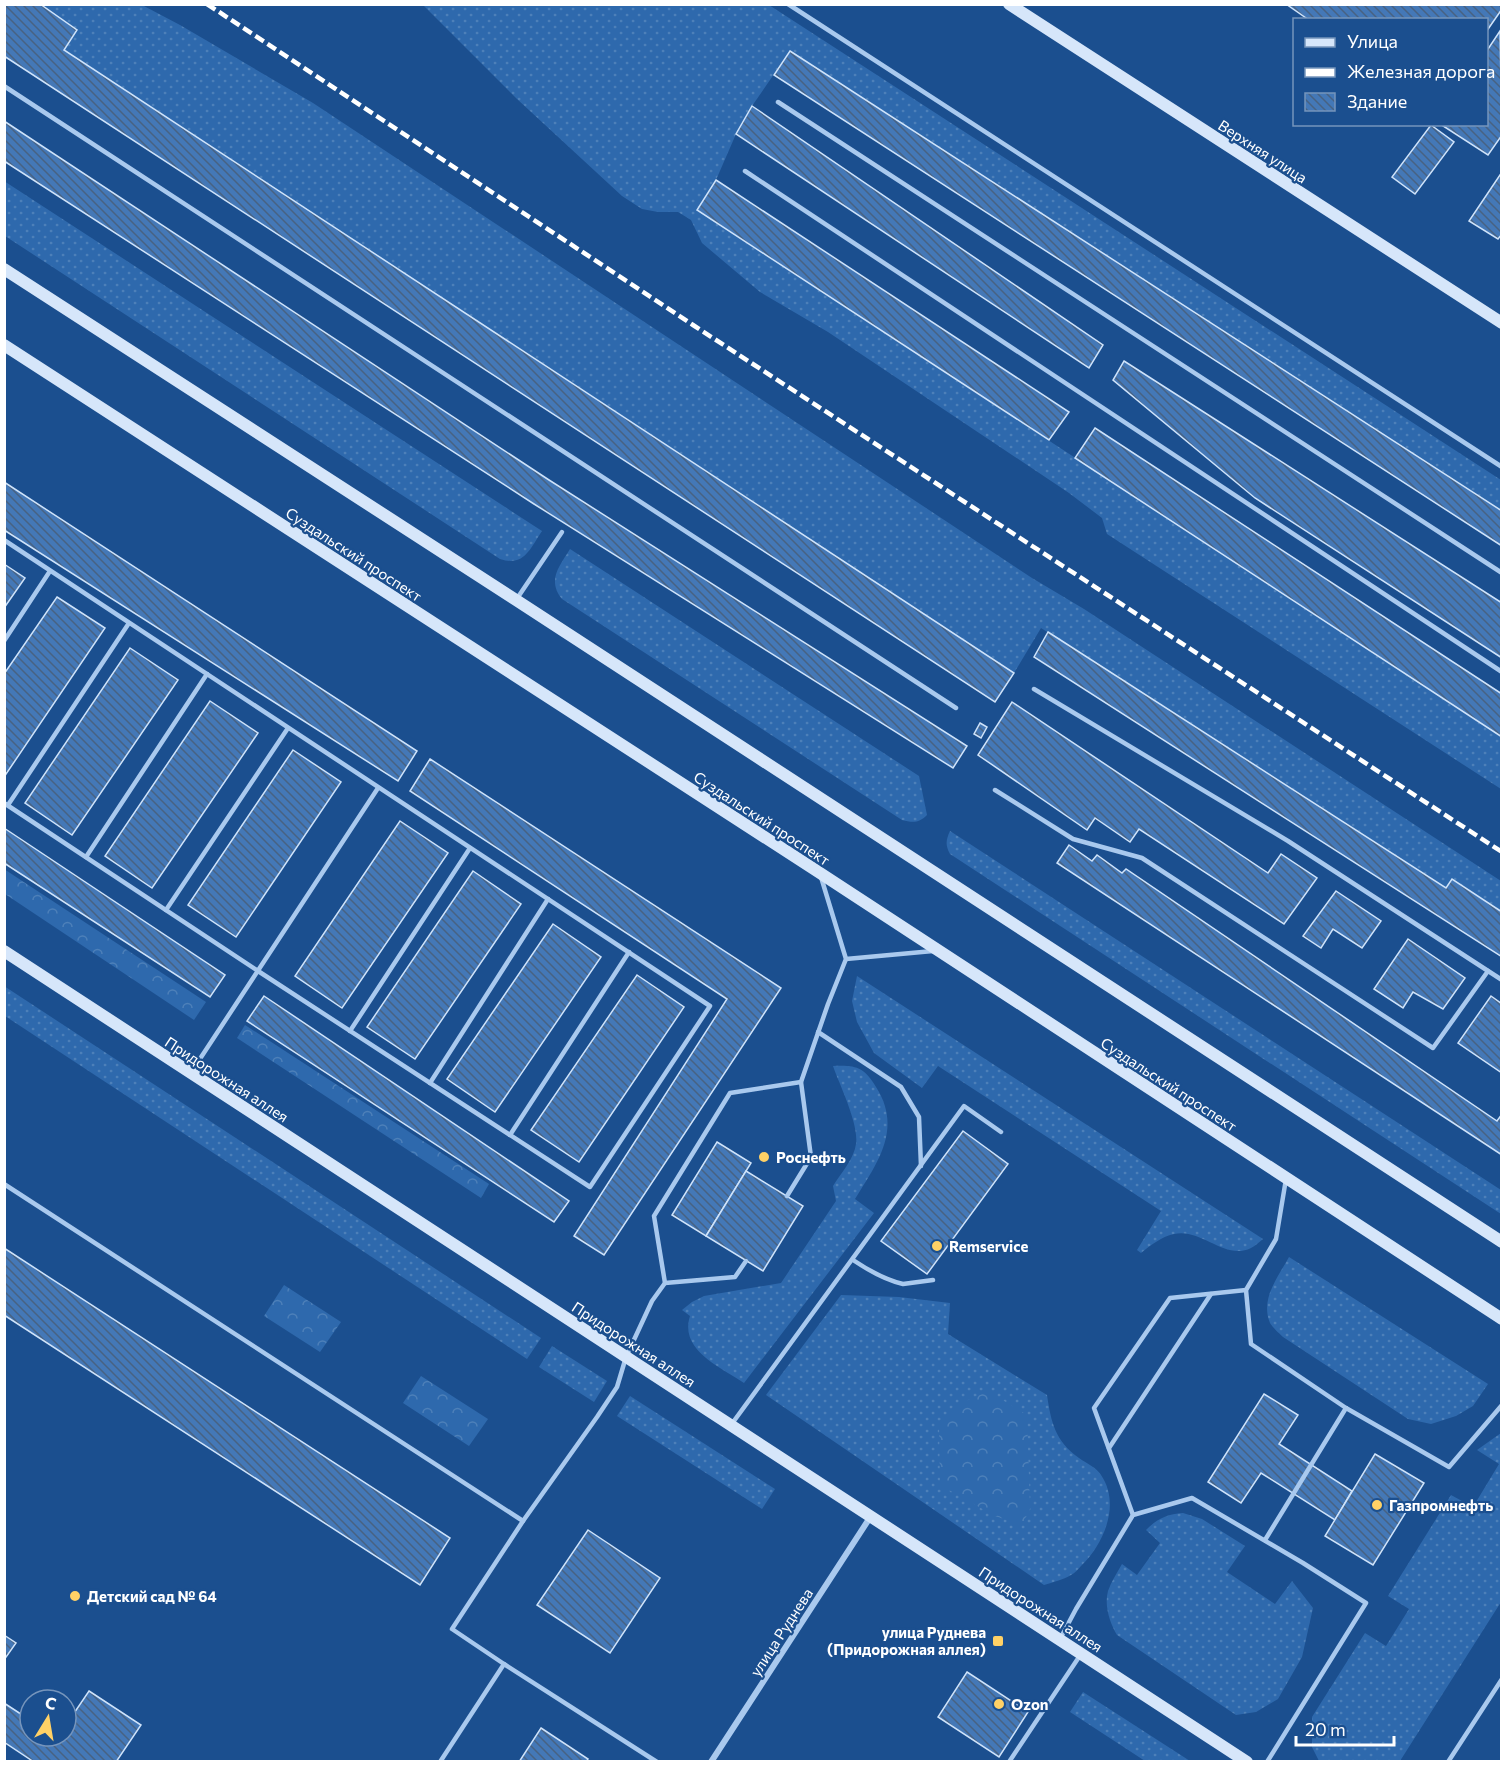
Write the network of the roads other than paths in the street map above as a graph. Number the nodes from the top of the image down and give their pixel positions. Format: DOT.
graph roads {
  1 [pos="788,4"];
  2 [pos="1009,4"];
  3 [pos="4,86"];
  4 [pos="778,102"];
  5 [pos="745,171"];
  6 [pos="4,269"];
  7 [pos="1502,323"];
  8 [pos="4,345"];
  9 [pos="1502,467"];
  10 [pos="562,532"];
  11 [pos="4,540"];
  12 [pos="50,571"];
  13 [pos="1502,573"];
  14 [pos="516,600"];
  15 [pos="129,623"];
  16 [pos="4,641"];
  17 [pos="1502,672"];
  18 [pos="207,674"];
  19 [pos="1034,689"];
  20 [pos="956,708"];
  21 [pos="288,728"];
  22 [pos="378,788"];
  23 [pos="995,790"];
  24 [pos="6,804"];
  25 [pos="470,848"];
  26 [pos="86,857"];
  27 [pos="820,873"];
  28 [pos="548,899"];
  29 [pos="166,910"];
  30 [pos="937,950"];
  31 [pos="4,951"];
  32 [pos="629,952"];
  33 [pos="846,959"];
  34 [pos="258,971"];
  35 [pos="1488,971"];
  36 [pos="1502,980"];
  37 [pos="350,1031"];
  38 [pos="818,1032"];
  39 [pos="190,1074"];
  40 [pos="801,1082"];
  41 [pos="430,1083"];
  42 [pos="1001,1132"];
  43 [pos="510,1135"];
  44 [pos="921,1166"];
  45 [pos="1286,1179"];
  46 [pos="4,1184"];
  47 [pos="787,1196"];
  48 [pos="1502,1242"];
  49 [pos="853,1260"];
  50 [pos="746,1261"];
  51 [pos="933,1280"];
  52 [pos="665,1283"];
  53 [pos="1246,1290"];
  54 [pos="1211,1294"];
  55 [pos="1502,1319"];
  56 [pos="626,1357"];
  57 [pos="1502,1405"];
  58 [pos="1346,1408"];
  59 [pos="731,1425"];
  60 [pos="1109,1448"];
  61 [pos="1133,1515"];
  62 [pos="871,1516"];
  63 [pos="523,1521"];
  64 [pos="1265,1540"];
  65 [pos="1060,1640"];
  66 [pos="1082,1653"];
  67 [pos="504,1664"];
  68 [pos="1502,1679"];
  69 [pos="440,1761"];
  70 [pos="657,1761"];
  71 [pos="711,1761"];
  72 [pos="1009,1761"];
  73 [pos="1247,1761"];
  74 [pos="1267,1761"];
  75 [pos="1448,1761"];
  1 -- 9 [label="lane"];
  2 -- 7 [label="main road, Верхняя улица"];
  3 -- 20 [label="lane"];
  4 -- 13 [label="lane"];
  5 -- 17 [label="lane"];
  6 -- 14 [label="main road"];
  8 -- 27 [label="main road, Суздальский проспект"];
  10 -- 14 [label="lane"];
  11 -- 12 [label="lane"];
  12 -- 15 [label="lane"];
  12 -- 16 [label="lane"];
  14 -- 48 [label="main road"];
  15 -- 18 [label="lane"];
  15 -- 24 [label="lane"];
  18 -- 21 [label="lane"];
  18 -- 26 [label="lane"];
  19 -- 35 [label="lane"];
  21 -- 22 [label="lane"];
  21 -- 29 [label="lane"];
  22 -- 25 [label="lane"];
  22 -- 34 [label="lane"];
  23 -- 35 [label="lane"];
  24 -- 26 [label="lane"];
  25 -- 28 [label="lane"];
  25 -- 37 [label="lane"];
  26 -- 29 [label="lane"];
  27 -- 30 [label="main road, Суздальский проспект"];
  27 -- 33 [label="lane"];
  28 -- 32 [label="lane"];
  28 -- 41 [label="lane"];
  29 -- 34 [label="lane"];
  30 -- 33 [label="lane"];
  30 -- 45 [label="main road, Суздальский проспект"];
  31 -- 39 [label="main road, Придорожная аллея"];
  32 -- 43 [label="lane"];
  32 -- 43 [label="lane"];
  33 -- 38 [label="lane"];
  34 -- 37 [label="lane"];
  34 -- 39 [label="lane"];
  35 -- 36 [label="lane"];
  37 -- 41 [label="lane"];
  38 -- 40 [label="lane"];
  38 -- 44 [label="lane"];
  39 -- 56 [label="main road, Придорожная аллея"];
  40 -- 47 [label="lane"];
  40 -- 52 [label="lane"];
  41 -- 43 [label="lane"];
  42 -- 44 [label="lane"];
  44 -- 49 [label="lane"];
  45 -- 53 [label="lane"];
  45 -- 55 [label="main road, Суздальский проспект"];
  46 -- 63 [label="lane"];
  49 -- 51 [label="lane"];
  49 -- 59 [label="lane"];
  50 -- 52 [label="lane"];
  52 -- 56 [label="lane"];
  53 -- 54 [label="lane"];
  53 -- 58 [label="lane"];
  54 -- 60 [label="lane"];
  54 -- 60 [label="lane"];
  56 -- 59 [label="main road, Придорожная аллея"];
  56 -- 63 [label="lane"];
  57 -- 58 [label="lane"];
  58 -- 64 [label="lane"];
  59 -- 62 [label="main road, Придорожная аллея"];
  60 -- 61 [label="lane"];
  61 -- 64 [label="lane"];
  61 -- 65 [label="lane"];
  62 -- 65 [label="main road, Придорожная аллея"];
  62 -- 71 [label="street, улица Руднева"];
  63 -- 67 [label="lane"];
  64 -- 74 [label="lane"];
  65 -- 66 [label="main road, Придорожная аллея"];
  66 -- 72 [label="lane"];
  66 -- 73 [label="main road, Придорожная аллея"];
  67 -- 69 [label="lane"];
  67 -- 70 [label="lane"];
  68 -- 75 [label="lane"];
}
